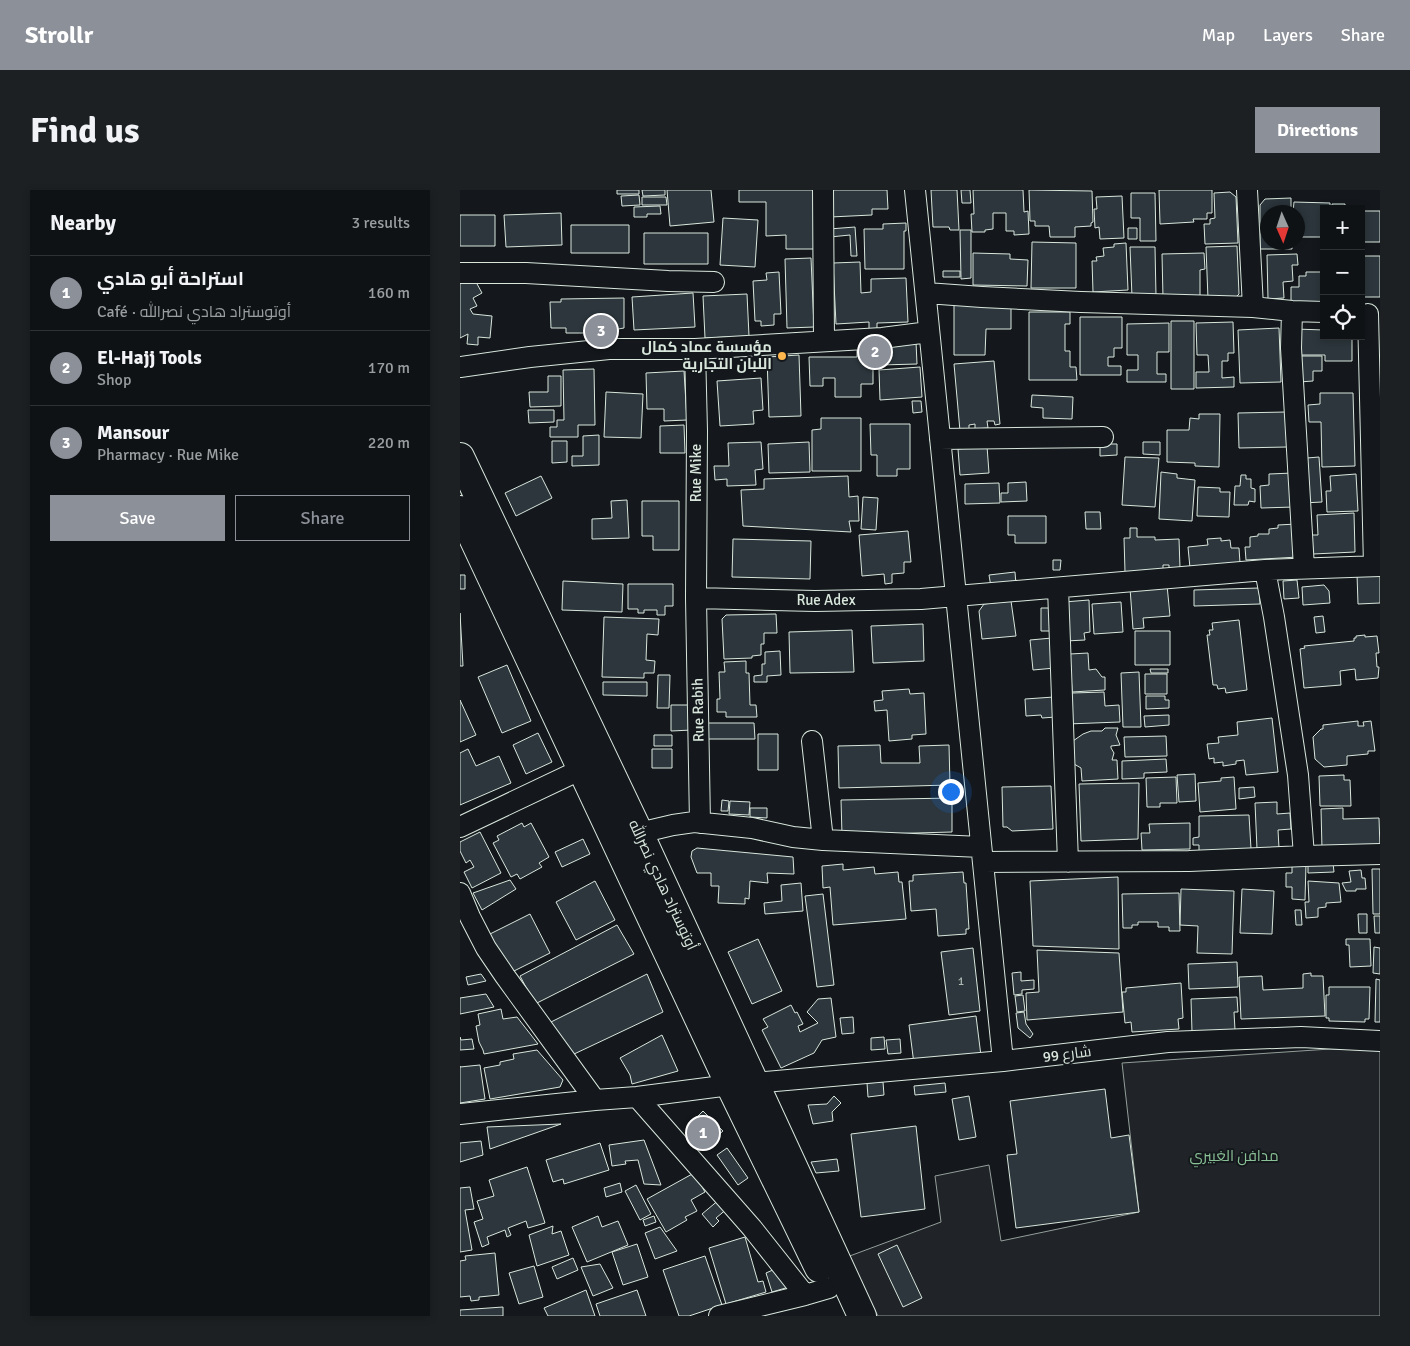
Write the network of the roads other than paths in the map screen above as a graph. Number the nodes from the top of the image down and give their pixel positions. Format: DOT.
graph roads {
  1 [pos="823,190"];
  2 [pos="915,190"];
  3 [pos="1247,190"];
  4 [pos="460,273"];
  5 [pos="714,282"];
  6 [pos="926,292"];
  7 [pos="1253,307"];
  8 [pos="1292,311"];
  9 [pos="1320,312"];
  10 [pos="1370,314"];
  11 [pos="929,332"];
  12 [pos="824,341"];
  13 [pos="695,349"];
  14 [pos="460,367"];
  15 [pos="1103,437"];
  16 [pos="940,439"];
  17 [pos="460,457"];
  18 [pos="460,510"];
  19 [pos="1377,566"];
  20 [pos="1304,568"];
  21 [pos="1265,570"];
  22 [pos="1058,588"];
  23 [pos="957,597"];
  24 [pos="696,598"];
  25 [pos="812,741"];
  26 [pos="582,769"];
  27 [pos="700,823"];
  28 [pos="460,827"];
  29 [pos="639,833"];
  30 [pos="823,840"];
  31 [pos="982,854"];
  32 [pos="1380,854"];
  33 [pos="1304,856"];
  34 [pos="1068,862"];
  35 [pos="460,893"];
  36 [pos="1380,1040"];
  37 [pos="1003,1061"];
  38 [pos="743,1085"];
  39 [pos="637,1097"];
  40 [pos="595,1100"];
  41 [pos="460,1114"];
  42 [pos="817,1292"];
  43 [pos="719,1316"];
  44 [pos="842,1316"];
  45 [pos="862,1316"];
  1 -- 12 [label="street"];
  2 -- 6 [label="street"];
  3 -- 7 [label="street"];
  4 -- 5 [label="street"];
  6 -- 7 [label="street"];
  6 -- 11 [label="street"];
  7 -- 8 [label="street"];
  8 -- 9 [label="street"];
  8 -- 20 [label="street"];
  10 -- 19 [label="street"];
  11 -- 12 [label="street"];
  11 -- 16 [label="street"];
  12 -- 13 [label="street"];
  13 -- 14 [label="street"];
  13 -- 24 [label="street, Rue Mike"];
  15 -- 16 [label="street"];
  16 -- 23 [label="street"];
  17 -- 29 [label="highway, أوتوستراد هادي نصرالله"];
  18 -- 26 [label="highway, أوتوستراد هادي نصرالله"];
  19 -- 20 [label="street, Rue Adex"];
  20 -- 21 [label="street, Rue Adex"];
  21 -- 22 [label="street, Rue Adex"];
  21 -- 33 [label="street"];
  22 -- 23 [label="street, Rue Adex"];
  22 -- 34 [label="street"];
  23 -- 24 [label="street, Rue Adex"];
  23 -- 31 [label="street"];
  24 -- 27 [label="street, Rue Rabih"];
  25 -- 30 [label="street"];
  26 -- 28 [label="street"];
  26 -- 38 [label="highway, أوتوستراد هادي نصرالله"];
  27 -- 29 [label="street"];
  27 -- 30 [label="street"];
  29 -- 38 [label="highway, أوتوستراد هادي نصرالله"];
  30 -- 31 [label="street"];
  31 -- 34 [label="street"];
  31 -- 37 [label="street"];
  32 -- 33 [label="street"];
  33 -- 34 [label="street"];
  35 -- 40 [label="street"];
  36 -- 37 [label="street, شارع 99"];
  37 -- 38 [label="street, شارع 99"];
  38 -- 39 [label="street, شارع 99"];
  38 -- 42 [label="highway, أوتوستراد هادي نصرالله"];
  38 -- 45 [label="highway, أوتوستراد هادي نصرالله"];
  39 -- 40 [label="street, شارع 99"];
  39 -- 42 [label="street"];
  40 -- 41 [label="street, شارع 99"];
  42 -- 43 [label="street"];
  42 -- 44 [label="highway, أوتوستراد هادي نصرالله"];
}
